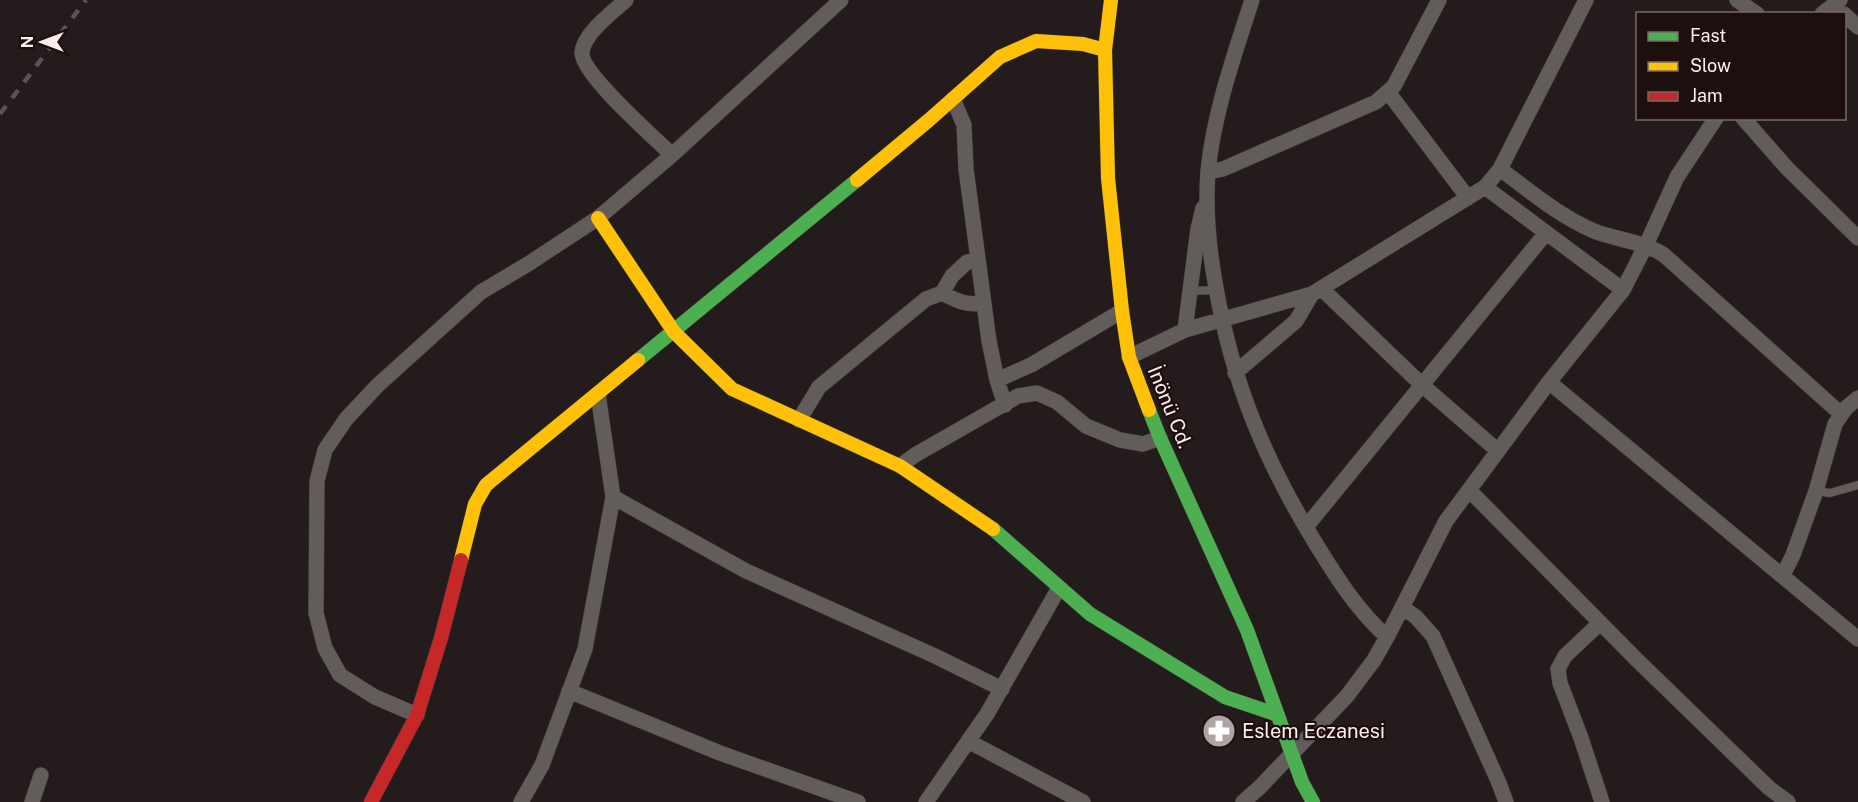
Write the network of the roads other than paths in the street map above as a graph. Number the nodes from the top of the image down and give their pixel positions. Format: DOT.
graph roads {
  1 [pos="626,0"];
  2 [pos="842,0"];
  3 [pos="1111,0"];
  4 [pos="1252,0"];
  5 [pos="1439,0"];
  6 [pos="1586,0"];
  7 [pos="1737,0"];
  8 [pos="1754,12"];
  9 [pos="1846,17"];
  10 [pos="1858,27"];
  11 [pos="1104,50"];
  12 [pos="1388,92"];
  13 [pos="953,99"];
  14 [pos="1715,120"];
  15 [pos="1745,120"];
  16 [pos="672,154"];
  17 [pos="1500,169"];
  18 [pos="1208,172"];
  19 [pos="1485,187"];
  20 [pos="1468,198"];
  21 [pos="1208,200"];
  22 [pos="598,218"];
  23 [pos="1546,233"];
  24 [pos="1858,238"];
  25 [pos="1646,246"];
  26 [pos="977,260"];
  27 [pos="1216,290"];
  28 [pos="1623,290"];
  29 [pos="1190,291"];
  30 [pos="1317,291"];
  31 [pos="942,293"];
  32 [pos="984,303"];
  33 [pos="1122,311"];
  34 [pos="1222,320"];
  35 [pos="1185,330"];
  36 [pos="674,332"];
  37 [pos="1129,357"];
  38 [pos="1235,373"];
  39 [pos="997,380"];
  40 [pos="1549,382"];
  41 [pos="1422,385"];
  42 [pos="598,394"];
  43 [pos="1858,398"];
  44 [pos="1005,405"];
  45 [pos="1841,414"];
  46 [pos="799,420"];
  47 [pos="1160,438"];
  48 [pos="1498,451"];
  49 [pos="900,466"];
  50 [pos="1858,485"];
  51 [pos="1470,490"];
  52 [pos="1816,491"];
  53 [pos="613,497"];
  54 [pos="1306,527"];
  55 [pos="1783,575"];
  56 [pos="1059,588"];
  57 [pos="1402,607"];
  58 [pos="1600,623"];
  59 [pos="1387,637"];
  60 [pos="1858,639"];
  61 [pos="1002,689"];
  62 [pos="569,692"];
  63 [pos="417,715"];
  64 [pos="1278,715"];
  65 [pos="968,741"];
  66 [pos="1292,753"];
  67 [pos="41,775"];
  68 [pos="32,802"];
  69 [pos="371,802"];
  70 [pos="522,802"];
  71 [pos="858,802"];
  72 [pos="926,802"];
  73 [pos="1083,802"];
  74 [pos="1243,802"];
  75 [pos="1313,802"];
  76 [pos="1506,802"];
  77 [pos="1602,802"];
  78 [pos="1788,802"];
  1 -- 16 [label="street"];
  2 -- 16 [label="street"];
  3 -- 11 [label="street, İnönü Cd."];
  4 -- 18 [label="street"];
  5 -- 12 [label="street"];
  6 -- 17 [label="street"];
  7 -- 8 [label="street"];
  9 -- 10 [label="street"];
  11 -- 13 [label="street"];
  11 -- 33 [label="street, İnönü Cd."];
  12 -- 18 [label="street"];
  12 -- 20 [label="street"];
  13 -- 26 [label="street"];
  13 -- 36 [label="street"];
  14 -- 25 [label="street"];
  15 -- 24 [label="street"];
  16 -- 22 [label="street"];
  17 -- 19 [label="street"];
  17 -- 25 [label="street"];
  18 -- 21 [label="street"];
  19 -- 20 [label="street"];
  19 -- 23 [label="street"];
  20 -- 30 [label="street"];
  21 -- 27 [label="street"];
  21 -- 29 [label="street"];
  22 -- 36 [label="street"];
  22 -- 63 [label="street"];
  23 -- 28 [label="street"];
  23 -- 41 [label="street"];
  25 -- 28 [label="street"];
  25 -- 45 [label="street"];
  26 -- 31 [label="street"];
  26 -- 32 [label="street"];
  27 -- 29 [label="lane"];
  27 -- 34 [label="street"];
  28 -- 40 [label="street"];
  29 -- 35 [label="street"];
  30 -- 34 [label="street"];
  30 -- 38 [label="street"];
  30 -- 41 [label="street"];
  31 -- 32 [label="street"];
  31 -- 46 [label="street"];
  32 -- 39 [label="street"];
  33 -- 37 [label="street, İnönü Cd."];
  33 -- 39 [label="street"];
  34 -- 35 [label="street"];
  34 -- 38 [label="street"];
  35 -- 37 [label="street"];
  36 -- 42 [label="street"];
  36 -- 46 [label="street"];
  37 -- 47 [label="street, İnönü Cd."];
  38 -- 54 [label="street"];
  39 -- 44 [label="street"];
  40 -- 48 [label="street"];
  40 -- 55 [label="street"];
  41 -- 48 [label="street"];
  41 -- 54 [label="street"];
  42 -- 53 [label="street"];
  42 -- 63 [label="street"];
  43 -- 45 [label="street"];
  44 -- 47 [label="street"];
  44 -- 49 [label="street"];
  45 -- 52 [label="street"];
  46 -- 49 [label="street"];
  47 -- 64 [label="street, İnönü Cd."];
  48 -- 51 [label="street"];
  49 -- 56 [label="street"];
  50 -- 52 [label="lane"];
  51 -- 57 [label="street"];
  51 -- 58 [label="street"];
  52 -- 55 [label="street"];
  53 -- 61 [label="street"];
  53 -- 62 [label="street"];
  54 -- 59 [label="street"];
  55 -- 60 [label="street"];
  56 -- 61 [label="street"];
  56 -- 64 [label="street"];
  57 -- 59 [label="street"];
  57 -- 76 [label="street"];
  58 -- 77 [label="street"];
  58 -- 78 [label="street"];
  59 -- 66 [label="street"];
  61 -- 65 [label="street"];
  62 -- 70 [label="street"];
  62 -- 71 [label="street"];
  63 -- 69 [label="street"];
  64 -- 66 [label="street, İnönü Cd."];
  65 -- 72 [label="street"];
  65 -- 73 [label="street"];
  66 -- 74 [label="street"];
  66 -- 75 [label="street, İnönü Cd."];
  67 -- 68 [label="street"];
}
